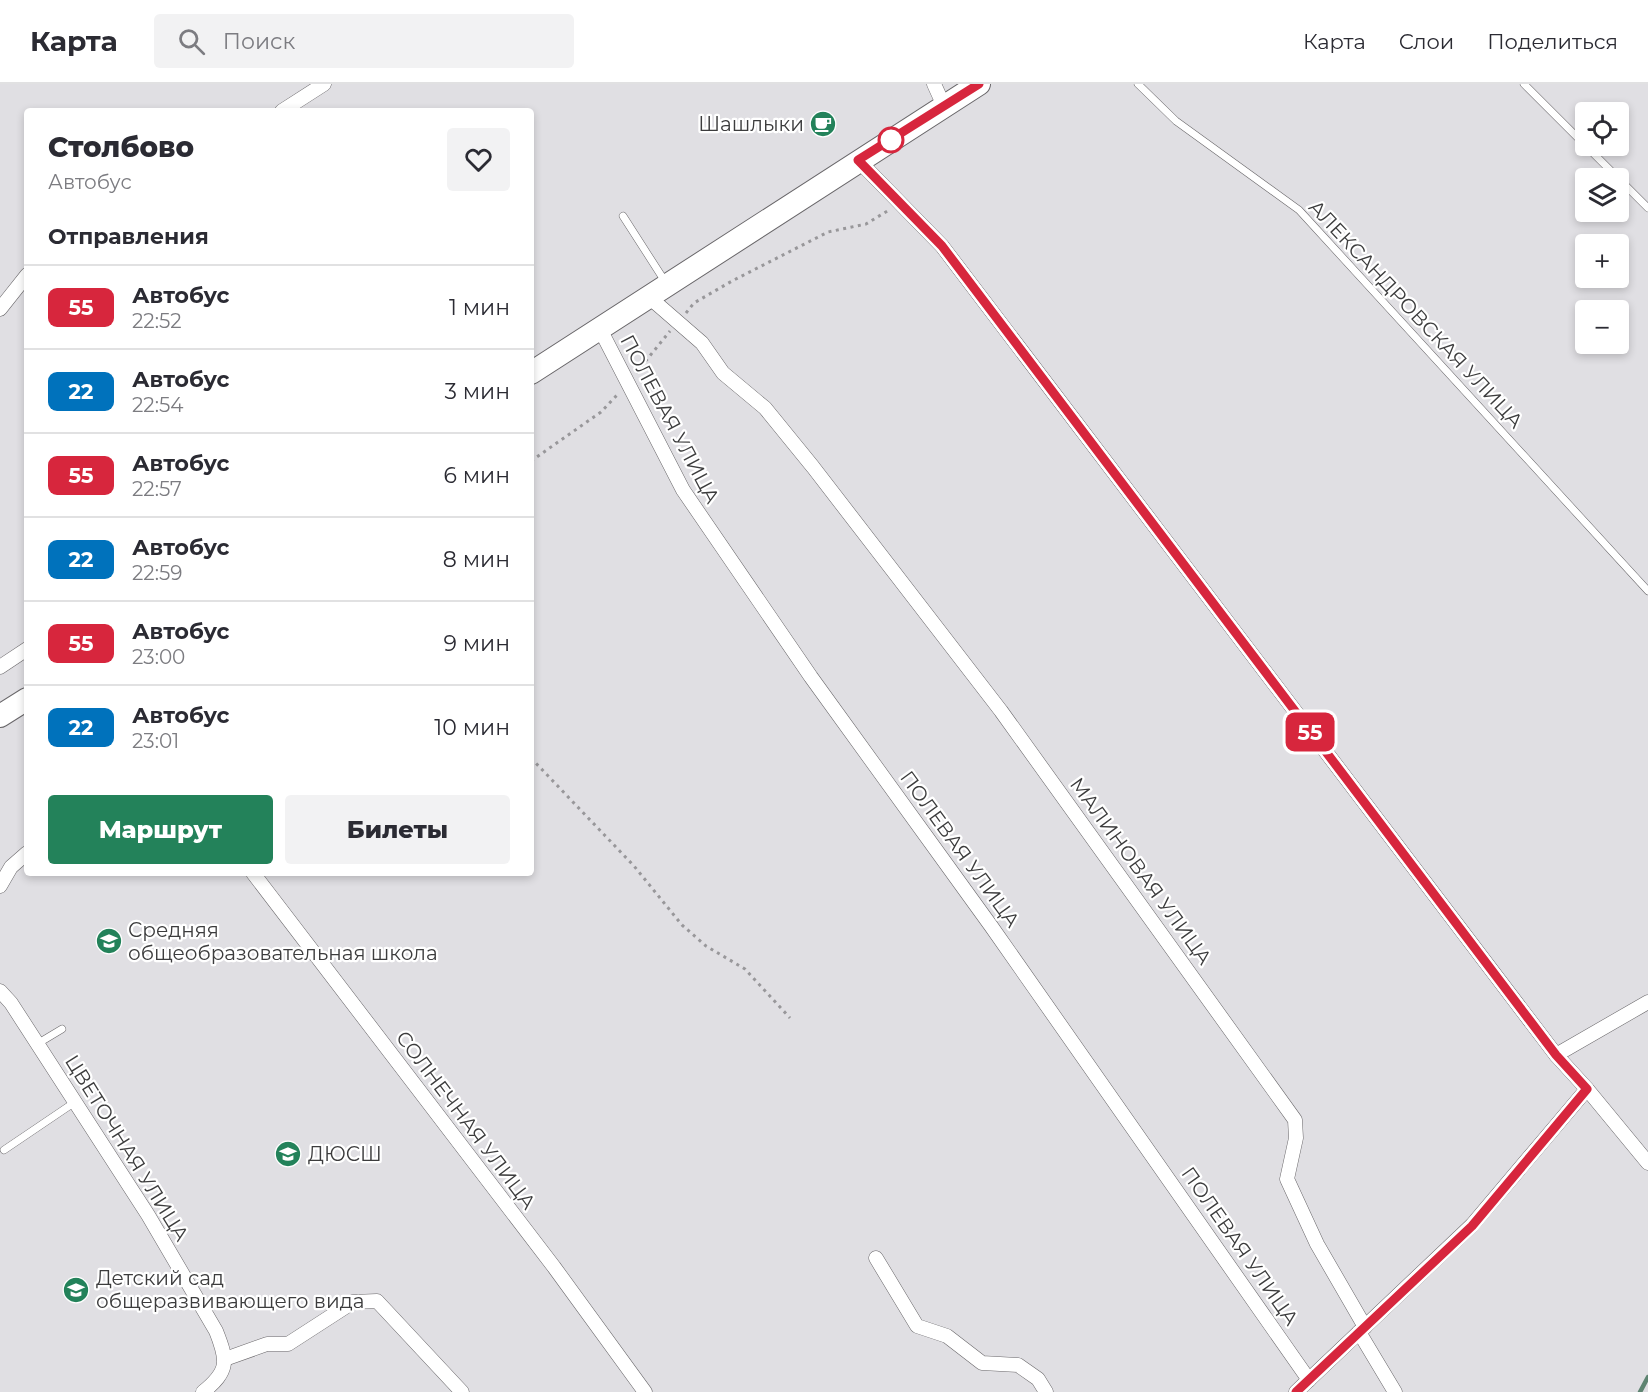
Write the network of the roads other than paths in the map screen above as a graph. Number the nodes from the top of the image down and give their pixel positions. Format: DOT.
graph roads {
  1 [pos="324,84"];
  2 [pos="934,84"];
  3 [pos="979,84"];
  4 [pos="1139,84"];
  5 [pos="1524,84"];
  6 [pos="944,106"];
  7 [pos="287,108"];
  8 [pos="858,160"];
  9 [pos="1648,208"];
  10 [pos="623,216"];
  11 [pos="24,278"];
  12 [pos="658,291"];
  13 [pos="0,309"];
  14 [pos="600,329"];
  15 [pos="534,371"];
  16 [pos="1648,591"];
  17 [pos="24,651"];
  18 [pos="0,668"];
  19 [pos="24,701"];
  20 [pos="0,716"];
  21 [pos="24,856"];
  22 [pos="255,876"];
  23 [pos="0,886"];
  24 [pos="0,991"];
  25 [pos="1648,1002"];
  26 [pos="62,1029"];
  27 [pos="38,1044"];
  28 [pos="1556,1055"];
  29 [pos="1587,1089"];
  30 [pos="75,1102"];
  31 [pos="4,1150"];
  32 [pos="1648,1163"];
  33 [pos="876,1258"];
  34 [pos="1362,1329"];
  35 [pos="225,1359"];
  36 [pos="1309,1380"];
  37 [pos="203,1392"];
  38 [pos="462,1392"];
  39 [pos="645,1392"];
  40 [pos="1046,1392"];
  41 [pos="1296,1392"];
  42 [pos="1395,1392"];
  1 -- 7 [label="street"];
  2 -- 6 [label="street"];
  3 -- 6 [label="highway"];
  4 -- 16 [label="lane, АЛЕКСАНДРОВСКАЯ УЛИЦА"];
  5 -- 9 [label="lane"];
  6 -- 8 [label="highway"];
  8 -- 12 [label="highway"];
  8 -- 28 [label="street"];
  10 -- 12 [label="lane"];
  11 -- 13 [label="street"];
  12 -- 14 [label="highway"];
  12 -- 34 [label="street, МАЛИНОВАЯ УЛИЦА"];
  14 -- 15 [label="highway"];
  14 -- 36 [label="street, ПОЛЕВАЯ УЛИЦА"];
  17 -- 18 [label="street"];
  19 -- 20 [label="highway"];
  21 -- 23 [label="street"];
  22 -- 39 [label="street, СОЛНЕЧНАЯ УЛИЦА"];
  24 -- 27 [label="street, ЦВЕТОЧНАЯ УЛИЦА"];
  25 -- 28 [label="street"];
  26 -- 27 [label="lane"];
  27 -- 30 [label="street, ЦВЕТОЧНАЯ УЛИЦА"];
  28 -- 29 [label="street"];
  29 -- 32 [label="street"];
  29 -- 34 [label="street"];
  30 -- 31 [label="lane"];
  30 -- 35 [label="street, ЦВЕТОЧНАЯ УЛИЦА"];
  33 -- 40 [label="street"];
  34 -- 36 [label="street"];
  34 -- 42 [label="street, МАЛИНОВАЯ УЛИЦА"];
  35 -- 37 [label="street"];
  35 -- 38 [label="street"];
  36 -- 41 [label="street"];
}
